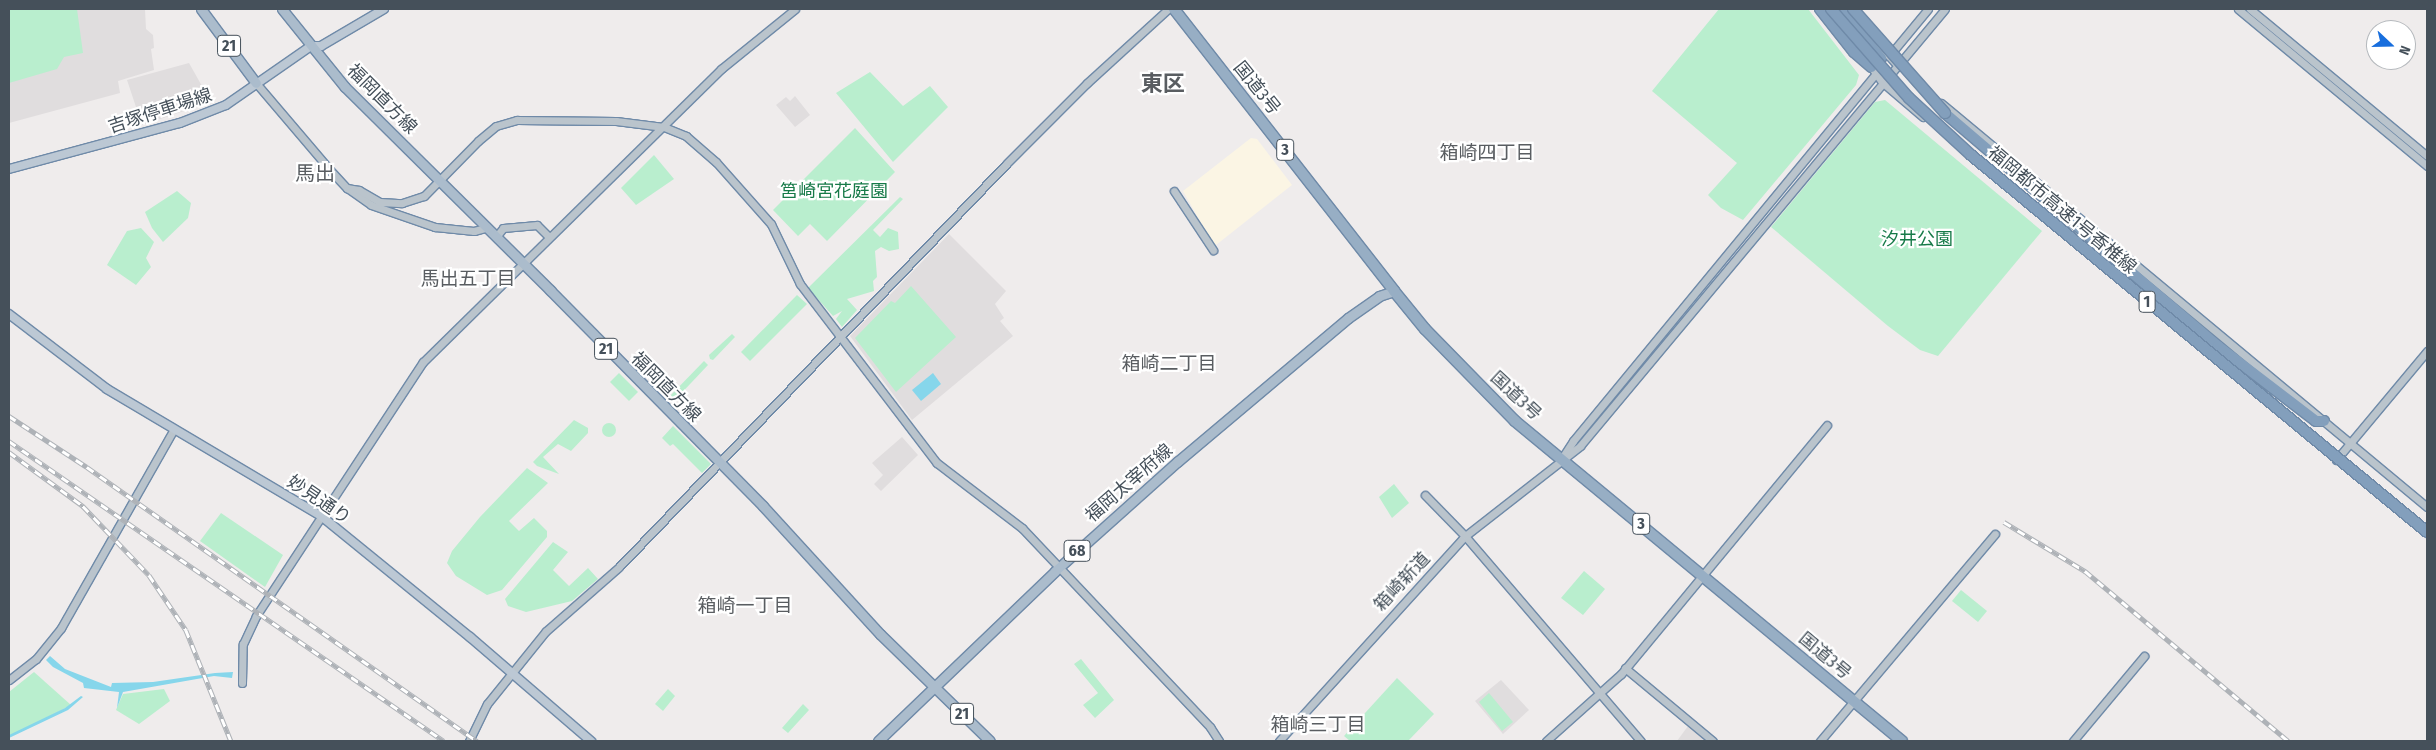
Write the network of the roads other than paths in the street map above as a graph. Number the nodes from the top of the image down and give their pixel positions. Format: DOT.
graph roads {
  1 [pos="201,9"];
  2 [pos="282,9"];
  3 [pos="384,9"];
  4 [pos="795,9"];
  5 [pos="1168,9"];
  6 [pos="1174,9"];
  7 [pos="1820,9"];
  8 [pos="1832,9"];
  9 [pos="1840,9"];
  10 [pos="1851,9"];
  11 [pos="1928,9"];
  12 [pos="1945,9"];
  13 [pos="2238,9"];
  14 [pos="2250,9"];
  15 [pos="311,46"];
  16 [pos="1888,57"];
  17 [pos="1896,65"];
  18 [pos="1873,71"];
  19 [pos="1882,82"];
  20 [pos="256,84"];
  21 [pos="664,127"];
  22 [pos="2427,156"];
  23 [pos="2427,166"];
  24 [pos="9,170"];
  25 [pos="441,181"];
  26 [pos="347,188"];
  27 [pos="1174,191"];
  28 [pos="485,228"];
  29 [pos="549,236"];
  30 [pos="496,237"];
  31 [pos="1213,250"];
  32 [pos="522,262"];
  33 [pos="1394,291"];
  34 [pos="9,314"];
  35 [pos="839,337"];
  36 [pos="1660,342"];
  37 [pos="2427,351"];
  38 [pos="2324,421"];
  39 [pos="1826,425"];
  40 [pos="174,431"];
  41 [pos="2351,443"];
  42 [pos="1562,458"];
  43 [pos="2336,460"];
  44 [pos="718,461"];
  45 [pos="1425,495"];
  46 [pos="2427,507"];
  47 [pos="321,516"];
  48 [pos="2427,532"];
  49 [pos="1995,534"];
  50 [pos="1465,536"];
  51 [pos="1059,567"];
  52 [pos="1701,575"];
  53 [pos="2144,656"];
  54 [pos="1625,668"];
  55 [pos="512,674"];
  56 [pos="9,680"];
  57 [pos="242,683"];
  58 [pos="934,687"];
  59 [pos="1601,692"];
  60 [pos="1853,700"];
  61 [pos="468,741"];
  62 [pos="591,741"];
  63 [pos="878,741"];
  64 [pos="990,741"];
  65 [pos="1219,741"];
  66 [pos="1279,741"];
  67 [pos="1546,741"];
  68 [pos="1642,741"];
  69 [pos="1713,741"];
  70 [pos="1820,741"];
  71 [pos="1902,741"];
  72 [pos="2073,741"];
  1 -- 20 [label="main road, 21"];
  2 -- 15 [label="main road, 福岡直方線 / 21"];
  3 -- 15 [label="main road, 吉塚停車場線"];
  4 -- 21 [label="street"];
  5 -- 35 [label="street"];
  6 -- 33 [label="highway, 国道3号 / 3"];
  7 -- 18 [label="highway"];
  8 -- 18 [label="street"];
  8 -- 48 [label="highway, 福岡都市高速1号香椎線 / 1, bridge"];
  9 -- 48 [label="highway, 福岡都市高速1号香椎線 / 1, bridge"];
  10 -- 16 [label="street"];
  10 -- 38 [label="highway, bridge"];
  11 -- 16 [label="street"];
  12 -- 17 [label="street"];
  13 -- 23 [label="street"];
  14 -- 22 [label="street"];
  15 -- 20 [label="main road, 吉塚停車場線"];
  15 -- 25 [label="main road, 福岡直方線 / 21"];
  16 -- 17 [label="street"];
  16 -- 18 [label="street"];
  17 -- 19 [label="street"];
  17 -- 38 [label="street"];
  18 -- 19 [label="street"];
  18 -- 36 [label="street"];
  19 -- 36 [label="street"];
  19 -- 43 [label="street"];
  20 -- 24 [label="main road, 吉塚停車場線"];
  20 -- 26 [label="street"];
  21 -- 25 [label="street"];
  21 -- 29 [label="street"];
  21 -- 35 [label="street"];
  25 -- 26 [label="street"];
  25 -- 28 [label="main road, 福岡直方線 / 21"];
  26 -- 28 [label="street"];
  27 -- 31 [label="street"];
  28 -- 30 [label="main road, 福岡直方線 / 21"];
  29 -- 30 [label="street"];
  29 -- 32 [label="street"];
  30 -- 32 [label="main road, 福岡直方線 / 21"];
  32 -- 44 [label="main road, 福岡直方線 / 21"];
  32 -- 47 [label="street"];
  33 -- 42 [label="highway, 国道3号 / 3"];
  33 -- 51 [label="main road, 福岡太宰府線 / 68"];
  34 -- 40 [label="main road, 妙見通り"];
  35 -- 44 [label="street"];
  35 -- 51 [label="street"];
  36 -- 42 [label="street, 箱崎新道"];
  37 -- 41 [label="street"];
  38 -- 41 [label="street"];
  39 -- 52 [label="street"];
  40 -- 47 [label="main road, 妙見通り"];
  40 -- 56 [label="street"];
  41 -- 43 [label="street"];
  41 -- 46 [label="street"];
  42 -- 50 [label="street, 箱崎新道"];
  42 -- 52 [label="highway, 国道3号 / 3"];
  43 -- 48 [label="street"];
  44 -- 55 [label="street"];
  44 -- 58 [label="main road, 福岡直方線 / 21"];
  45 -- 50 [label="street"];
  47 -- 55 [label="main road, 妙見通り"];
  47 -- 57 [label="street"];
  49 -- 60 [label="street"];
  50 -- 59 [label="street"];
  50 -- 66 [label="street, 箱崎新道"];
  51 -- 58 [label="main road, 福岡太宰府線 / 68"];
  51 -- 65 [label="street"];
  52 -- 54 [label="street"];
  52 -- 60 [label="highway, 国道3号 / 3"];
  53 -- 72 [label="street"];
  54 -- 59 [label="street"];
  54 -- 69 [label="street"];
  55 -- 61 [label="street"];
  55 -- 62 [label="main road, 妙見通り"];
  58 -- 63 [label="main road, 福岡太宰府線 / 68"];
  58 -- 64 [label="main road, 福岡直方線 / 21"];
  59 -- 67 [label="street"];
  59 -- 68 [label="street"];
  60 -- 70 [label="street"];
  60 -- 71 [label="highway, 国道3号 / 3"];
}
